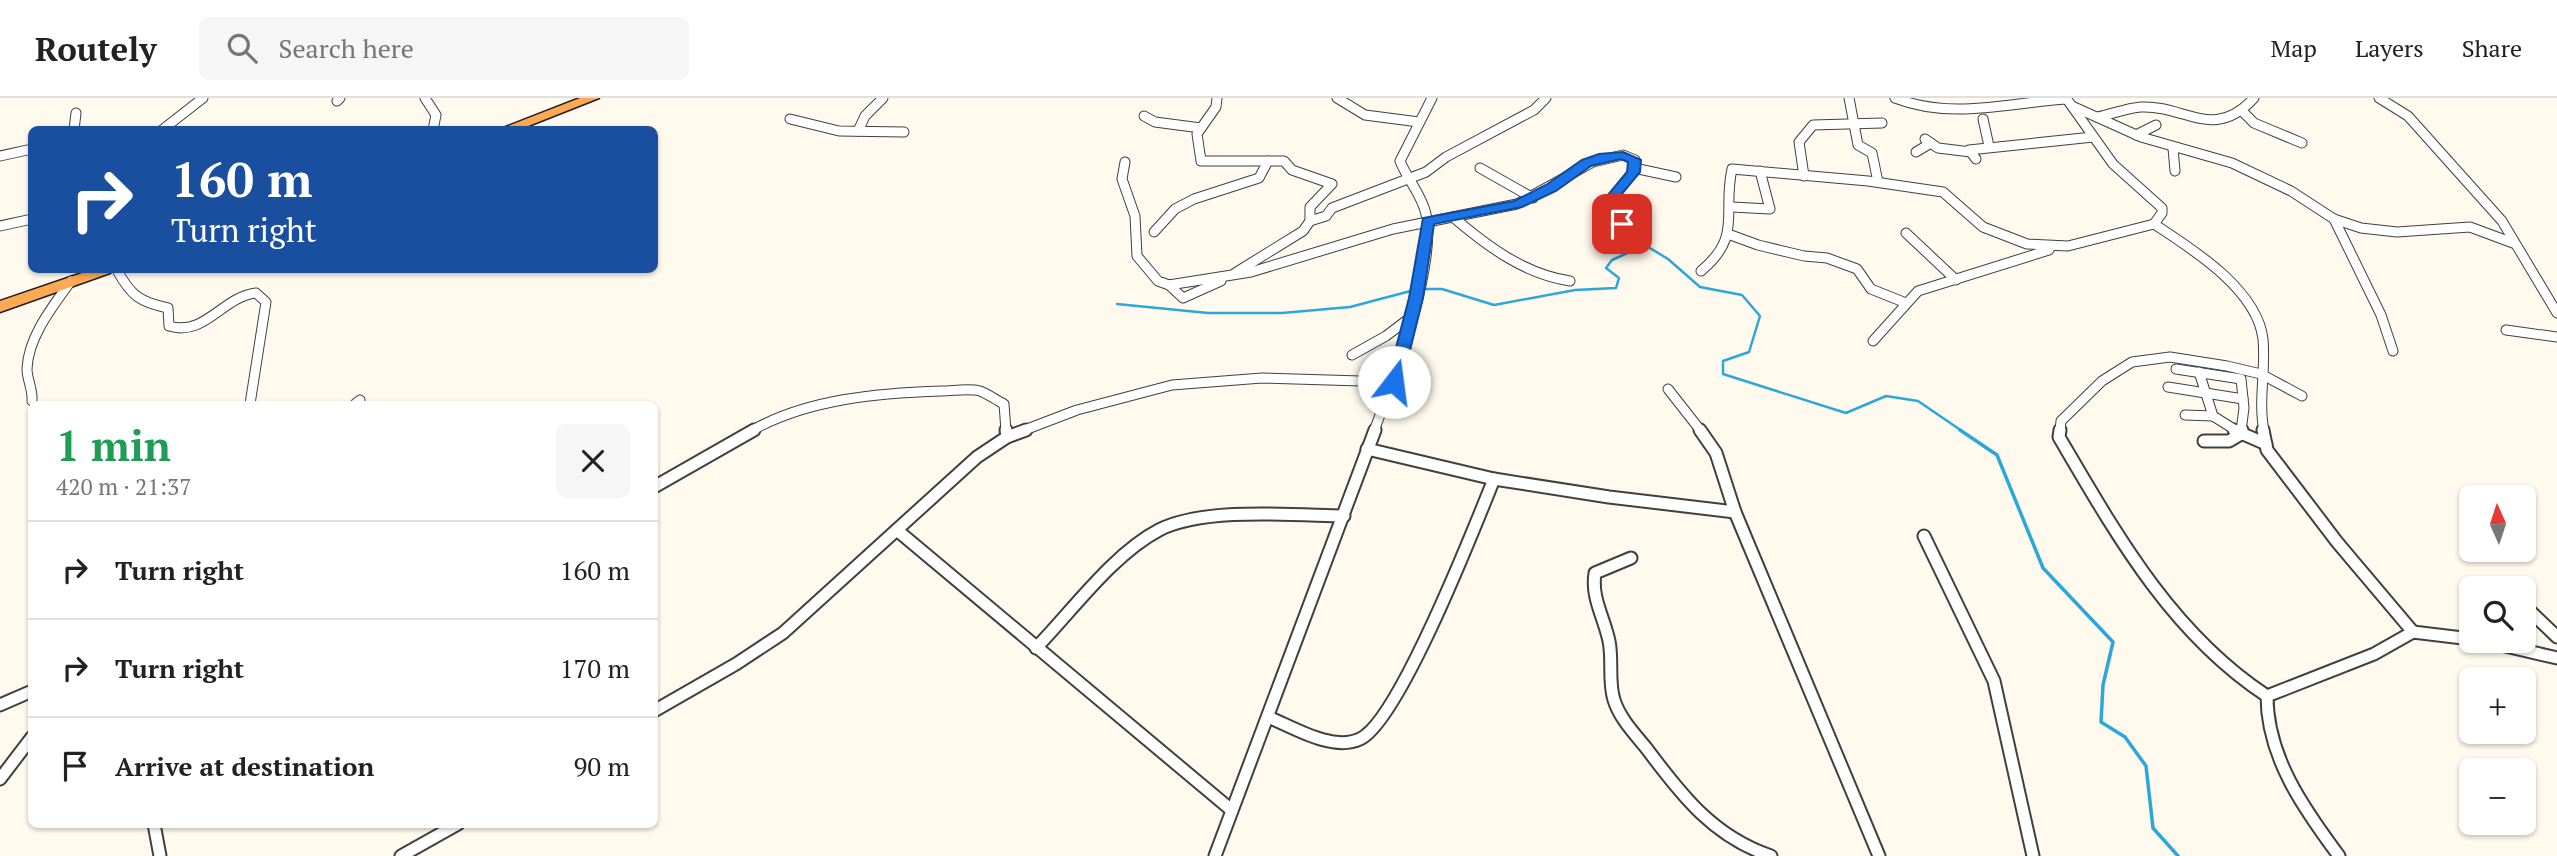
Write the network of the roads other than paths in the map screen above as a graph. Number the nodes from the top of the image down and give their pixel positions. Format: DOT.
graph roads {
  1 [pos="203,98"];
  2 [pos="425,98"];
  3 [pos="592,98"];
  4 [pos="883,98"];
  5 [pos="1217,98"];
  6 [pos="1337,98"];
  7 [pos="1432,98"];
  8 [pos="1546,98"];
  9 [pos="1849,98"];
  10 [pos="1895,98"];
  11 [pos="2254,98"];
  12 [pos="2379,98"];
  13 [pos="2068,101"];
  14 [pos="2132,109"];
  15 [pos="2241,110"];
  16 [pos="76,113"];
  17 [pos="1144,116"];
  18 [pos="2098,117"];
  19 [pos="790,119"];
  20 [pos="1983,119"];
  21 [pos="1419,122"];
  22 [pos="1882,123"];
  23 [pos="1853,125"];
  24 [pos="2116,125"];
  25 [pos="2156,125"];
  26 [pos="74,126"];
  27 [pos="167,126"];
  28 [pos="434,126"];
  29 [pos="515,126"];
  30 [pos="1201,128"];
  31 [pos="859,131"];
  32 [pos="904,132"];
  33 [pos="2136,135"];
  34 [pos="2093,137"];
  35 [pos="2302,143"];
  36 [pos="1989,146"];
  37 [pos="2173,148"];
  38 [pos="28,150"];
  39 [pos="1265,150"];
  40 [pos="1916,152"];
  41 [pos="0,156"];
  42 [pos="1263,160"];
  43 [pos="1125,162"];
  44 [pos="1480,168"];
  45 [pos="1634,168"];
  46 [pos="1760,171"];
  47 [pos="2175,171"];
  48 [pos="1804,176"];
  49 [pos="1676,177"];
  50 [pos="1407,180"];
  51 [pos="1878,182"];
  52 [pos="1533,198"];
  53 [pos="1731,207"];
  54 [pos="1452,217"];
  55 [pos="2334,219"];
  56 [pos="28,220"];
  57 [pos="1310,221"];
  58 [pos="1427,221"];
  59 [pos="1622,224"];
  60 [pos="2154,224"];
  61 [pos="0,226"];
  62 [pos="1154,232"];
  63 [pos="1906,233"];
  64 [pos="1728,234"];
  65 [pos="2514,243"];
  66 [pos="2052,249"];
  67 [pos="1700,271"];
  68 [pos="96,273"];
  69 [pos="119,273"];
  70 [pos="1230,276"];
  71 [pos="1956,280"];
  72 [pos="71,281"];
  73 [pos="1570,281"];
  74 [pos="1906,303"];
  75 [pos="0,307"];
  76 [pos="2557,313"];
  77 [pos="1411,317"];
  78 [pos="2506,330"];
  79 [pos="2557,337"];
  80 [pos="1873,341"];
  81 [pos="2393,351"];
  82 [pos="1352,355"];
  83 [pos="2176,369"];
  84 [pos="2199,372"];
  85 [pos="2261,374"];
  86 [pos="1394,382"];
  87 [pos="2168,387"];
  88 [pos="1668,389"];
  89 [pos="2206,393"];
  90 [pos="2302,396"];
  91 [pos="2243,399"];
  92 [pos="32,401"];
  93 [pos="250,401"];
  94 [pos="2185,415"];
  95 [pos="2213,416"];
  96 [pos="2241,434"];
  97 [pos="1007,437"];
  98 [pos="2204,441"];
  99 [pos="2266,444"];
  100 [pos="1367,449"];
  101 [pos="1494,479"];
  102 [pos="658,485"];
  103 [pos="1735,512"];
  104 [pos="1344,516"];
  105 [pos="898,531"];
  106 [pos="1924,536"];
  107 [pos="1631,558"];
  108 [pos="2536,618"];
  109 [pos="2413,632"];
  110 [pos="2557,637"];
  111 [pos="2459,638"];
  112 [pos="1037,648"];
  113 [pos="2536,653"];
  114 [pos="2557,658"];
  115 [pos="28,693"];
  116 [pos="2267,696"];
  117 [pos="0,705"];
  118 [pos="658,709"];
  119 [pos="1268,717"];
  120 [pos="28,742"];
  121 [pos="0,779"];
  122 [pos="1229,808"];
  123 [pos="155,828"];
  124 [pos="451,828"];
  125 [pos="160,856"];
  126 [pos="401,856"];
  127 [pos="1215,856"];
  128 [pos="1771,856"];
  129 [pos="1879,856"];
  130 [pos="2033,856"];
  131 [pos="2339,856"];
  1 -- 27 [label="street"];
  2 -- 28 [label="street"];
  3 -- 29 [label="highway"];
  4 -- 31 [label="street"];
  5 -- 30 [label="street"];
  6 -- 21 [label="street"];
  7 -- 21 [label="street"];
  8 -- 50 [label="street"];
  9 -- 23 [label="street"];
  10 -- 13 [label="street"];
  11 -- 15 [label="street"];
  12 -- 65 [label="street"];
  13 -- 18 [label="street"];
  13 -- 34 [label="street"];
  14 -- 15 [label="street"];
  14 -- 18 [label="street"];
  14 -- 24 [label="street"];
  15 -- 35 [label="street"];
  16 -- 26 [label="street"];
  17 -- 30 [label="street"];
  18 -- 24 [label="street"];
  19 -- 31 [label="street"];
  20 -- 36 [label="street"];
  21 -- 50 [label="street"];
  22 -- 23 [label="street"];
  23 -- 48 [label="street"];
  23 -- 51 [label="street"];
  24 -- 33 [label="street"];
  25 -- 33 [label="street"];
  30 -- 42 [label="street"];
  31 -- 32 [label="street"];
  33 -- 37 [label="street"];
  34 -- 36 [label="street"];
  34 -- 60 [label="street"];
  36 -- 40 [label="street"];
  37 -- 47 [label="street"];
  37 -- 55 [label="street"];
  38 -- 41 [label="street"];
  39 -- 42 [label="street"];
  42 -- 57 [label="street"];
  42 -- 62 [label="street"];
  43 -- 70 [label="street"];
  44 -- 52 [label="street"];
  45 -- 49 [label="street"];
  45 -- 52 [label="street"];
  45 -- 59 [label="street"];
  46 -- 48 [label="street"];
  46 -- 53 [label="street"];
  46 -- 53 [label="street"];
  48 -- 51 [label="street"];
  50 -- 57 [label="street"];
  50 -- 58 [label="street"];
  51 -- 66 [label="street"];
  52 -- 54 [label="street"];
  53 -- 64 [label="street"];
  54 -- 58 [label="street"];
  54 -- 73 [label="street"];
  55 -- 65 [label="street"];
  55 -- 81 [label="street"];
  56 -- 61 [label="street"];
  57 -- 70 [label="street"];
  58 -- 70 [label="street"];
  58 -- 77 [label="street"];
  60 -- 66 [label="street"];
  60 -- 85 [label="street"];
  63 -- 71 [label="street"];
  64 -- 67 [label="street"];
  64 -- 74 [label="street"];
  65 -- 76 [label="street"];
  66 -- 71 [label="street"];
  68 -- 72 [label="highway"];
  69 -- 93 [label="street"];
  71 -- 74 [label="street"];
  72 -- 75 [label="highway"];
  72 -- 92 [label="street"];
  74 -- 80 [label="street"];
  77 -- 82 [label="street"];
  77 -- 86 [label="street"];
  78 -- 79 [label="street"];
  83 -- 84 [label="street"];
  84 -- 89 [label="street"];
  84 -- 91 [label="street"];
  85 -- 90 [label="street"];
  85 -- 99 [label="street"];
  85 -- 116 [label="street"];
  86 -- 97 [label="street"];
  86 -- 100 [label="street"];
  87 -- 89 [label="street"];
  88 -- 103 [label="street"];
  89 -- 91 [label="street"];
  89 -- 95 [label="street"];
  91 -- 96 [label="street"];
  94 -- 95 [label="street"];
  95 -- 96 [label="street"];
  96 -- 98 [label="street"];
  96 -- 99 [label="street"];
  97 -- 102 [label="street"];
  97 -- 105 [label="street"];
  99 -- 109 [label="street"];
  100 -- 101 [label="street"];
  100 -- 104 [label="street"];
  101 -- 103 [label="street"];
  101 -- 119 [label="street"];
  103 -- 129 [label="street"];
  104 -- 112 [label="street"];
  104 -- 119 [label="street"];
  105 -- 112 [label="street"];
  105 -- 118 [label="street"];
  106 -- 130 [label="street"];
  107 -- 128 [label="street"];
  108 -- 110 [label="street"];
  109 -- 111 [label="street"];
  109 -- 116 [label="street"];
  112 -- 122 [label="street"];
  113 -- 114 [label="street"];
  115 -- 117 [label="street"];
  116 -- 131 [label="street"];
  119 -- 122 [label="street"];
  120 -- 121 [label="street"];
  122 -- 127 [label="street"];
  123 -- 125 [label="street"];
  124 -- 126 [label="street"];
}
